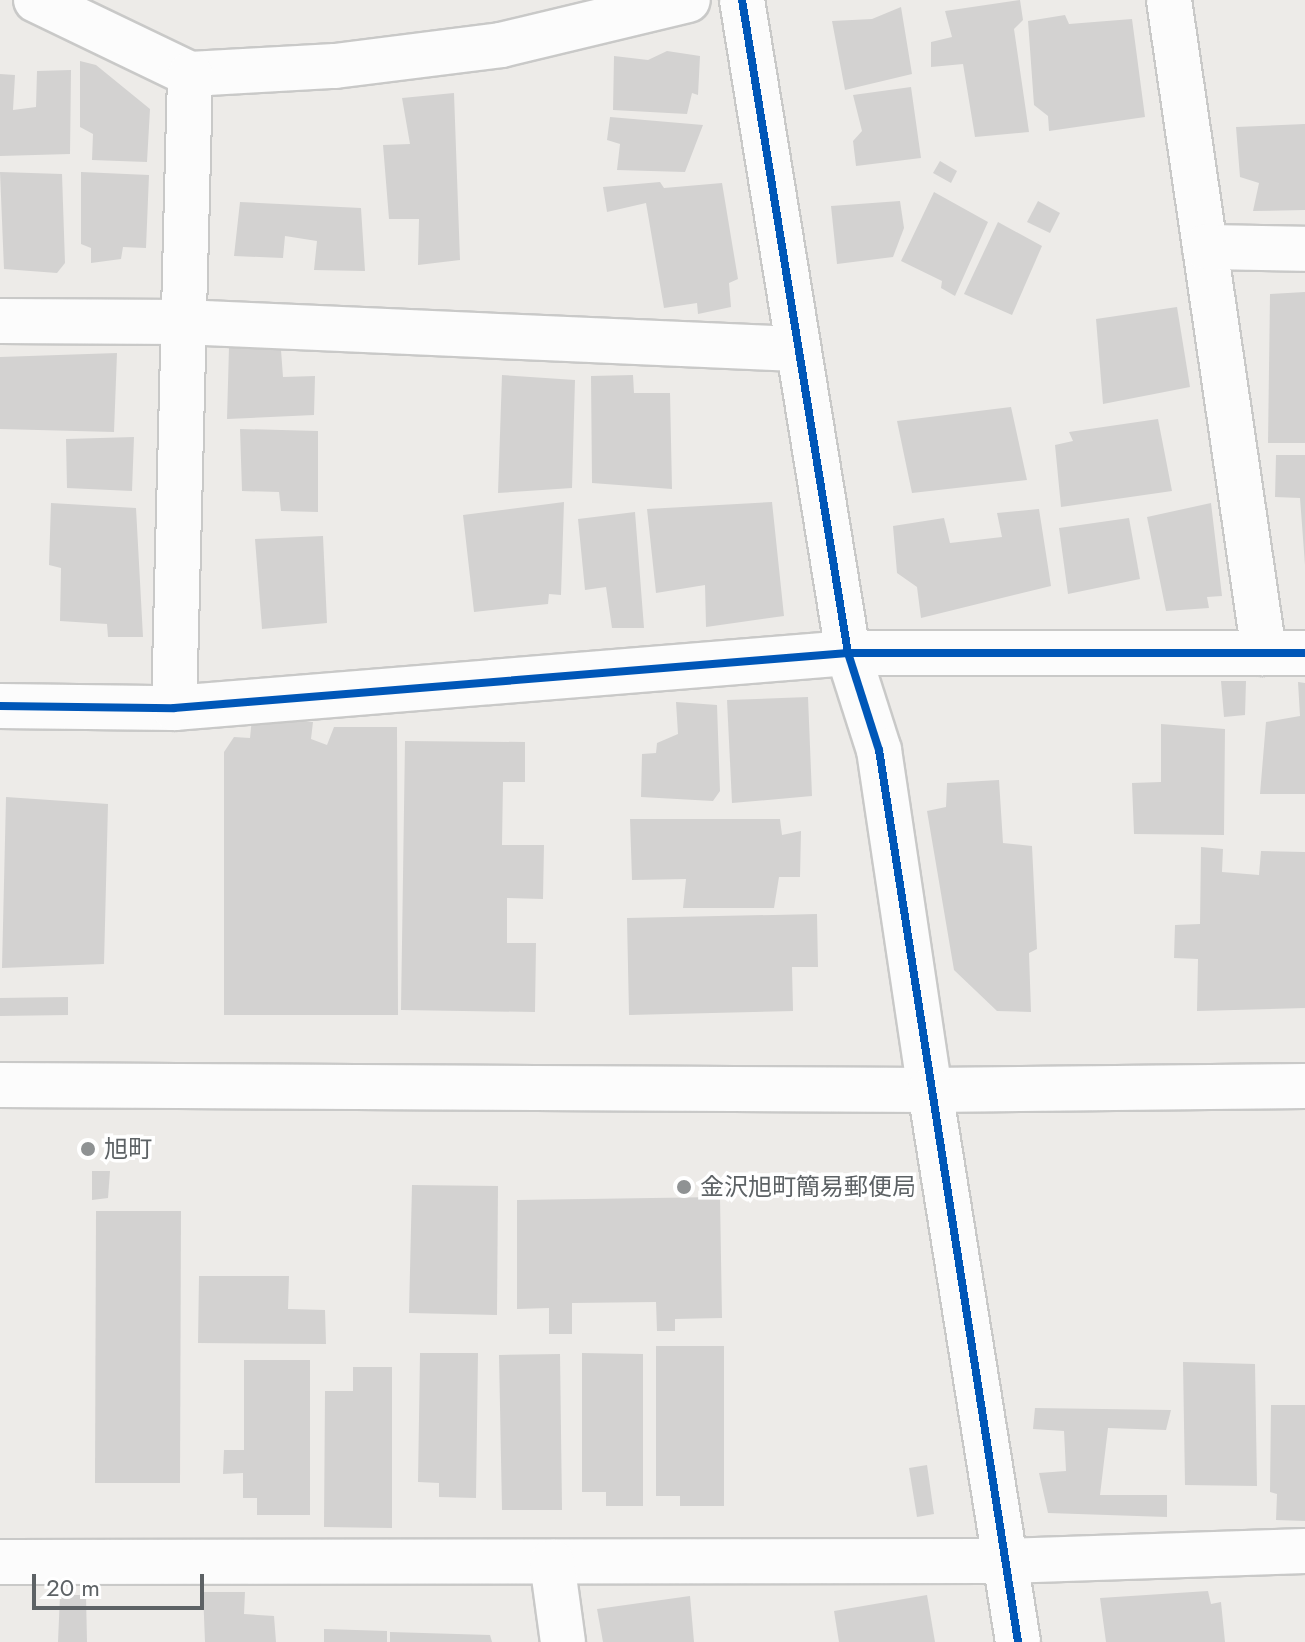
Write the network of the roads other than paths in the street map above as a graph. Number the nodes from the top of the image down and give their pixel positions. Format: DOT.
graph roads {
  1 [pos="36,0"];
  2 [pos="688,0"];
  3 [pos="742,0"];
  4 [pos="1169,0"];
  5 [pos="190,74"];
  6 [pos="1205,247"];
  7 [pos="1305,249"];
  8 [pos="0,321"];
  9 [pos="182,322"];
  10 [pos="796,349"];
  11 [pos="848,653"];
  12 [pos="1284,653"];
  13 [pos="0,706"];
  14 [pos="174,708"];
  15 [pos="0,1085"];
  16 [pos="1305,1086"];
  17 [pos="930,1090"];
  18 [pos="1305,1551"];
  19 [pos="1005,1561"];
  20 [pos="0,1562"];
  21 [pos="552,1562"];
  22 [pos="563,1642"];
  23 [pos="1018,1642"];
  1 -- 5 [label="street"];
  2 -- 5 [label="street"];
  3 -- 10 [label="street"];
  4 -- 6 [label="street"];
  5 -- 9 [label="street"];
  6 -- 7 [label="street"];
  6 -- 12 [label="street"];
  8 -- 9 [label="street"];
  9 -- 10 [label="street"];
  9 -- 14 [label="street"];
  10 -- 11 [label="street"];
  11 -- 12 [label="street"];
  11 -- 14 [label="street"];
  11 -- 17 [label="street"];
  13 -- 14 [label="street"];
  15 -- 17 [label="street"];
  16 -- 17 [label="street"];
  17 -- 19 [label="street"];
  18 -- 19 [label="street"];
  19 -- 21 [label="street"];
  19 -- 23 [label="street"];
  20 -- 21 [label="street"];
  21 -- 22 [label="street"];
}
